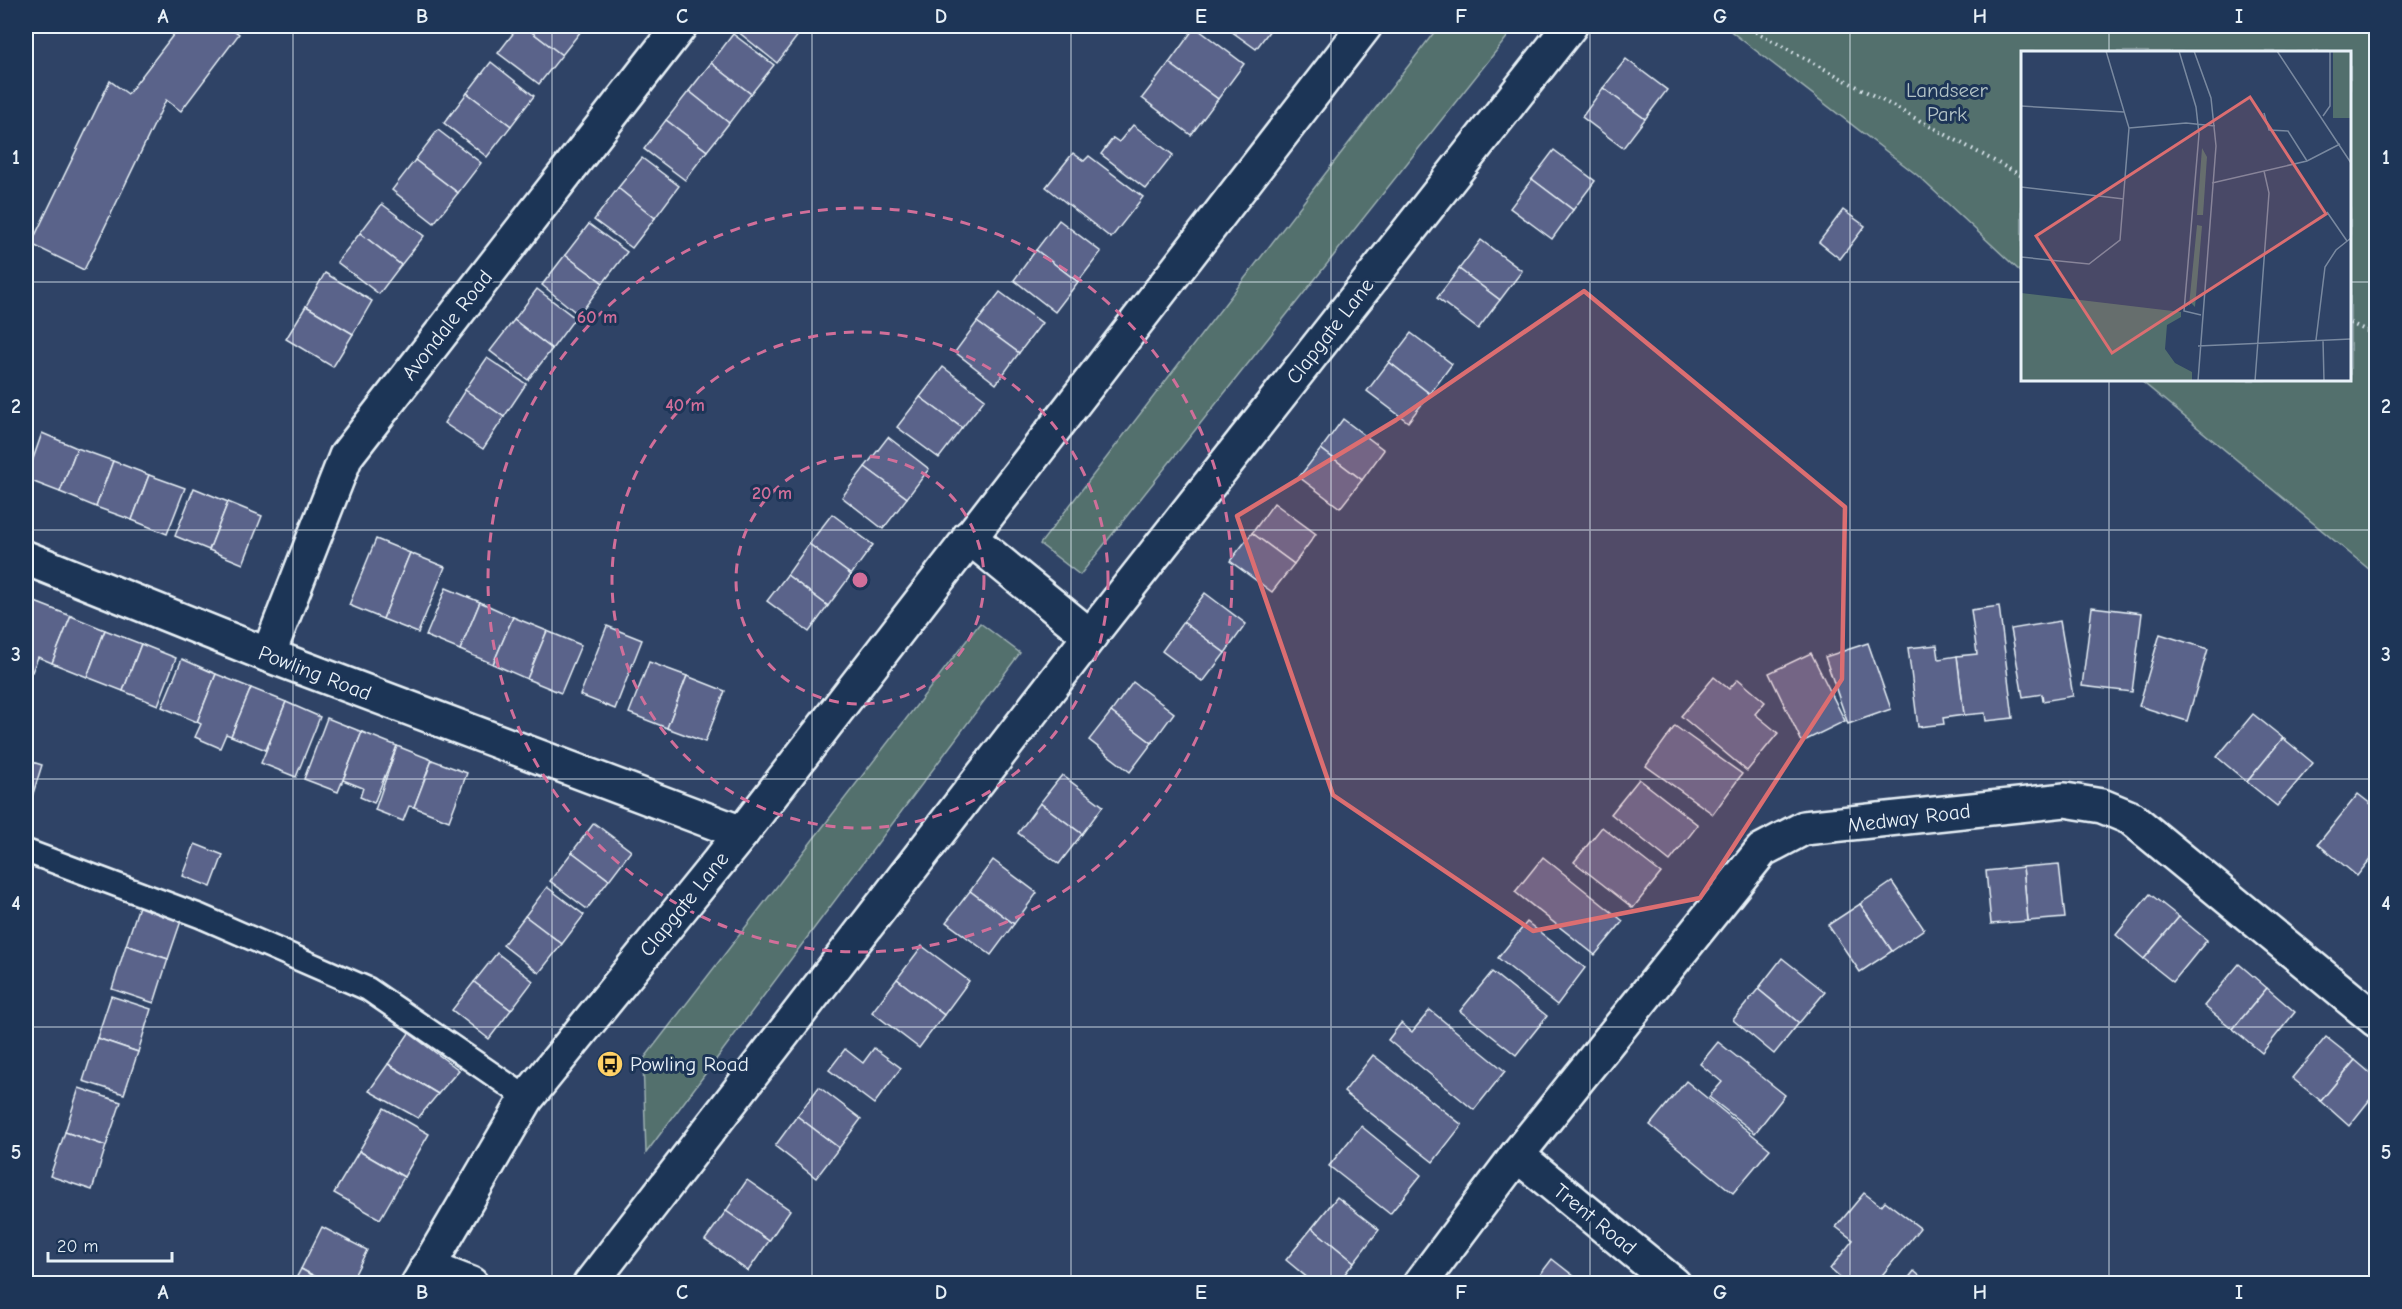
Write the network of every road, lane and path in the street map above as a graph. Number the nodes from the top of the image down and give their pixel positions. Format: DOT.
graph roads {
  1 [pos="680,26"];
  2 [pos="1365,26"];
  3 [pos="1570,26"];
  4 [pos="1744,26"];
  5 [pos="2021,175"];
  6 [pos="2351,323"];
  7 [pos="2376,335"];
  8 [pos="969,537"];
  9 [pos="26,558"];
  10 [pos="1090,636"];
  11 [pos="268,655"];
  12 [pos="742,833"];
  13 [pos="26,851"];
  14 [pos="2376,1020"];
  15 [pos="527,1098"];
  16 [pos="1517,1155"];
  17 [pos="423,1275"];
  18 [pos="471,1284"];
  19 [pos="590,1284"];
  20 [pos="1420,1284"];
  21 [pos="1674,1284"];
  1 -- 11 [label="street, Avondale Road"];
  2 -- 8 [label="street, Clapgate Lane"];
  3 -- 10 [label="street, Clapgate Lane"];
  4 -- 5 [label="path"];
  6 -- 7 [label="path"];
  8 -- 10 [label="street"];
  8 -- 12 [label="street, Clapgate Lane"];
  9 -- 11 [label="street, Powling Road"];
  10 -- 19 [label="street, Clapgate Lane"];
  11 -- 12 [label="street, Powling Road"];
  12 -- 15 [label="street, Clapgate Lane"];
  13 -- 15 [label="lane"];
  14 -- 16 [label="street, Medway Road"];
  15 -- 17 [label="street, Clapgate Lane"];
  16 -- 20 [label="street, Medway Road"];
  16 -- 21 [label="street, Trent Road"];
  17 -- 18 [label="street"];
}
